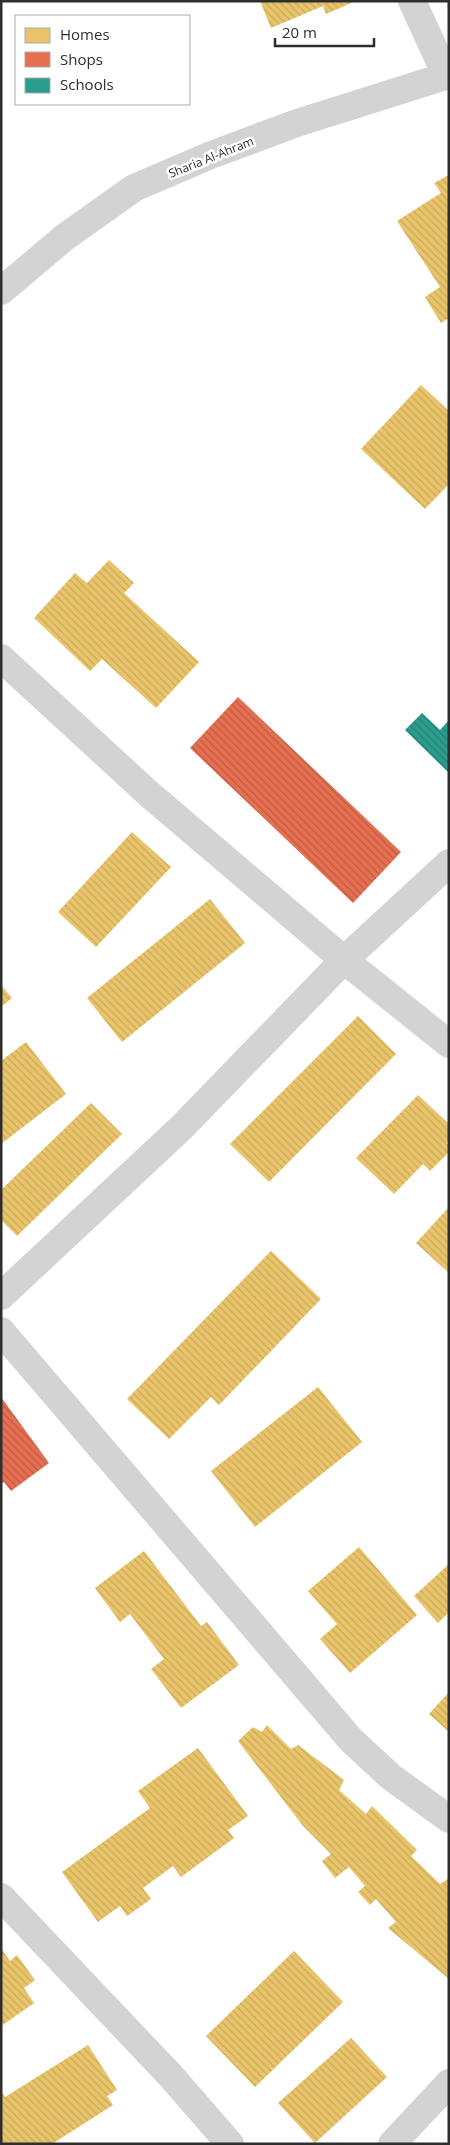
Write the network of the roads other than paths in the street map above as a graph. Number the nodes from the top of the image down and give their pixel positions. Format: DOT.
graph roads {
  1 [pos="412,1"];
  2 [pos="448,75"];
  3 [pos="1,292"];
  4 [pos="1,658"];
  5 [pos="449,863"];
  6 [pos="344,960"];
  7 [pos="449,1044"];
  8 [pos="1,1296"];
  9 [pos="1,1331"];
  10 [pos="449,1819"];
  11 [pos="1,1898"];
  12 [pos="449,2083"];
  13 [pos="230,2144"];
  14 [pos="392,2144"];
  1 -- 2 [label="street"];
  2 -- 3 [label="street, Sharia Al-Ahram"];
  4 -- 6 [label="street"];
  5 -- 6 [label="street"];
  6 -- 7 [label="street"];
  6 -- 8 [label="street"];
  9 -- 10 [label="street"];
  11 -- 13 [label="street"];
  12 -- 14 [label="street"];
}
